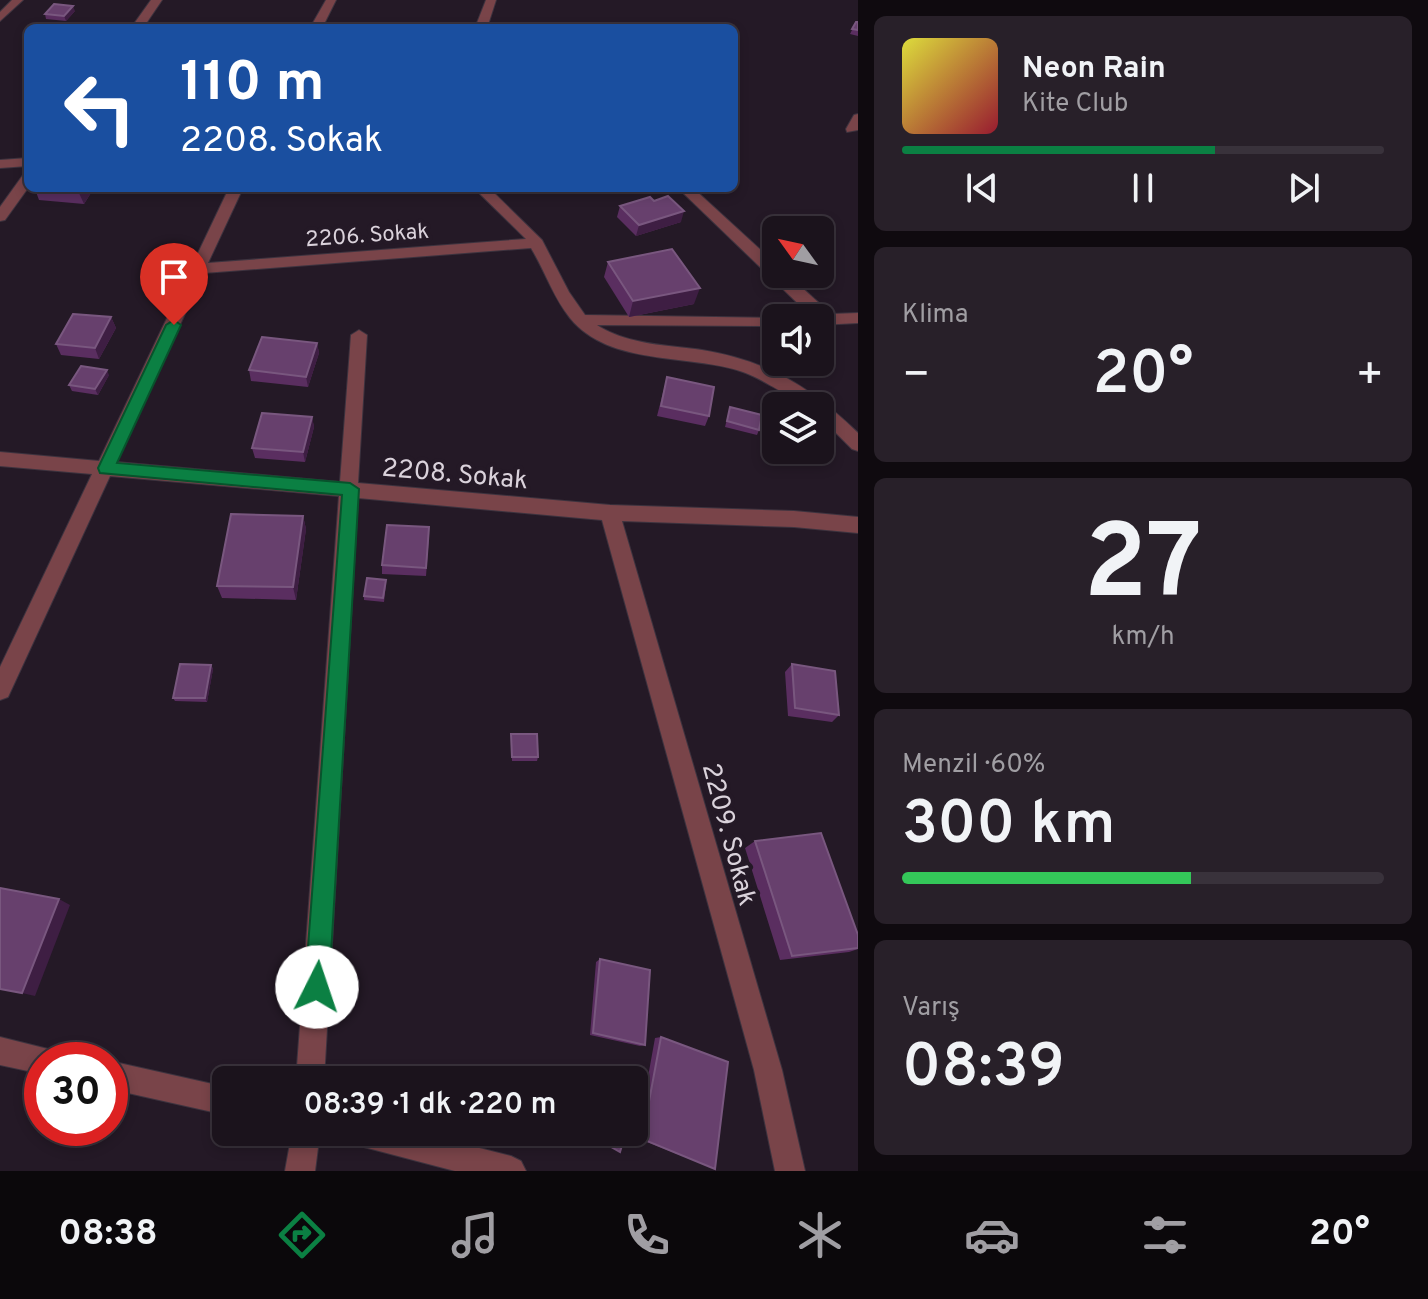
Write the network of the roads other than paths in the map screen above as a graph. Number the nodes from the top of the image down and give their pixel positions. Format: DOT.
graph roads {
  1 [pos="18,0"];
  2 [pos="157,0"];
  3 [pos="331,0"];
  4 [pos="491,0"];
  5 [pos="0,18"];
  6 [pos="140,24"];
  7 [pos="318,24"];
  8 [pos="482,24"];
  9 [pos="24,162"];
  10 [pos="0,164"];
  11 [pos="24,184"];
  12 [pos="234,192"];
  13 [pos="486,192"];
  14 [pos="689,192"];
  15 [pos="0,217"];
  16 [pos="537,243"];
  17 [pos="762,259"];
  18 [pos="201,268"];
  19 [pos="792,288"];
  20 [pos="808,304"];
  21 [pos="858,318"];
  22 [pos="834,319"];
  23 [pos="581,320"];
  24 [pos="762,321"];
  25 [pos="359,335"];
  26 [pos="799,392"];
  27 [pos="834,421"];
  28 [pos="858,444"];
  29 [pos="0,459"];
  30 [pos="106,468"];
  31 [pos="350,489"];
  32 [pos="610,513"];
  33 [pos="858,525"];
  34 [pos="0,690"];
  35 [pos="0,1051"];
  36 [pos="24,1056"];
  37 [pos="311,1066"];
  38 [pos="128,1079"];
  39 [pos="212,1098"];
  40 [pos="304,1146"];
  41 [pos="414,1146"];
  42 [pos="300,1171"];
  43 [pos="511,1171"];
  44 [pos="790,1171"];
  1 -- 5 [label="street"];
  2 -- 6 [label="street"];
  3 -- 7 [label="street"];
  4 -- 8 [label="street"];
  9 -- 10 [label="street"];
  11 -- 15 [label="street"];
  12 -- 18 [label="street"];
  13 -- 16 [label="street"];
  14 -- 17 [label="street"];
  16 -- 18 [label="street, 2206. Sokak"];
  16 -- 23 [label="street"];
  18 -- 30 [label="street"];
  19 -- 20 [label="street"];
  21 -- 22 [label="street"];
  23 -- 24 [label="street"];
  23 -- 26 [label="street"];
  25 -- 31 [label="street"];
  27 -- 28 [label="street"];
  29 -- 30 [label="street, 2208. Sokak"];
  30 -- 31 [label="street, 2208. Sokak"];
  30 -- 34 [label="street"];
  31 -- 32 [label="street, 2208. Sokak"];
  31 -- 37 [label="street"];
  32 -- 33 [label="street, 2208. Sokak"];
  32 -- 44 [label="street, 2209. Sokak"];
  35 -- 36 [label="street"];
  38 -- 39 [label="street"];
  40 -- 42 [label="street"];
  41 -- 43 [label="street"];
}
